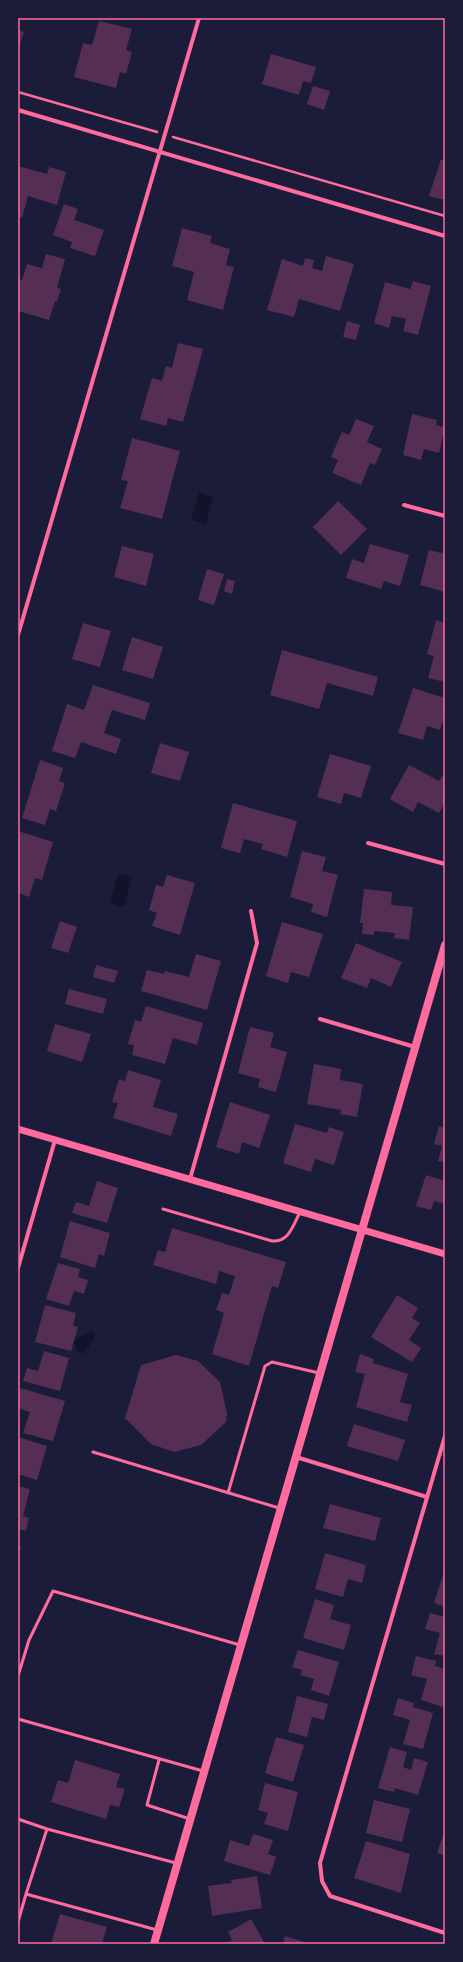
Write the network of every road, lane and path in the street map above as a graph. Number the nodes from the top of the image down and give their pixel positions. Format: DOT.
graph roads {
  1 [pos="199,18"];
  2 [pos="18,92"];
  3 [pos="18,110"];
  4 [pos="143,129"];
  5 [pos="189,141"];
  6 [pos="160,152"];
  7 [pos="445,216"];
  8 [pos="445,236"];
  9 [pos="404,505"];
  10 [pos="445,516"];
  11 [pos="18,635"];
  12 [pos="368,843"];
  13 [pos="445,864"];
  14 [pos="251,911"];
  15 [pos="445,944"];
  16 [pos="320,1018"];
  17 [pos="415,1047"];
  18 [pos="18,1129"];
  19 [pos="55,1140"];
  20 [pos="190,1179"];
  21 [pos="163,1209"];
  22 [pos="300,1212"];
  23 [pos="362,1230"];
  24 [pos="445,1254"];
  25 [pos="18,1268"];
  26 [pos="320,1373"];
  27 [pos="445,1436"];
  28 [pos="93,1452"];
  29 [pos="296,1457"];
  30 [pos="228,1493"];
  31 [pos="427,1497"];
  32 [pos="281,1509"];
  33 [pos="241,1645"];
  34 [pos="18,1676"];
  35 [pos="18,1719"];
  36 [pos="159,1760"];
  37 [pos="204,1772"];
  38 [pos="18,1819"];
  39 [pos="190,1820"];
  40 [pos="47,1829"];
  41 [pos="178,1864"];
  42 [pos="26,1894"];
  43 [pos="18,1922"];
  44 [pos="158,1930"];
  45 [pos="445,1933"];
  46 [pos="154,1944"];
  1 -- 6 [label="street"];
  2 -- 4 [label="path"];
  3 -- 6 [label="street"];
  5 -- 7 [label="path"];
  6 -- 8 [label="street"];
  6 -- 11 [label="street"];
  9 -- 10 [label="street"];
  12 -- 13 [label="street"];
  14 -- 20 [label="street"];
  15 -- 17 [label="main road"];
  16 -- 17 [label="street"];
  17 -- 23 [label="main road"];
  18 -- 19 [label="street"];
  19 -- 20 [label="street"];
  19 -- 25 [label="street"];
  20 -- 22 [label="street"];
  21 -- 22 [label="lane"];
  22 -- 23 [label="street"];
  23 -- 24 [label="street"];
  23 -- 26 [label="main road"];
  26 -- 29 [label="main road"];
  26 -- 30 [label="lane"];
  27 -- 31 [label="street"];
  28 -- 30 [label="lane"];
  29 -- 31 [label="street"];
  29 -- 32 [label="main road"];
  30 -- 32 [label="lane"];
  31 -- 45 [label="street"];
  32 -- 33 [label="main road"];
  33 -- 34 [label="lane"];
  33 -- 37 [label="main road"];
  35 -- 36 [label="lane"];
  36 -- 37 [label="lane"];
  36 -- 39 [label="lane"];
  37 -- 39 [label="main road"];
  38 -- 40 [label="lane"];
  39 -- 41 [label="main road"];
  40 -- 41 [label="lane"];
  40 -- 42 [label="lane"];
  41 -- 44 [label="main road"];
  42 -- 43 [label="lane"];
  42 -- 44 [label="lane"];
  44 -- 46 [label="main road"];
}
